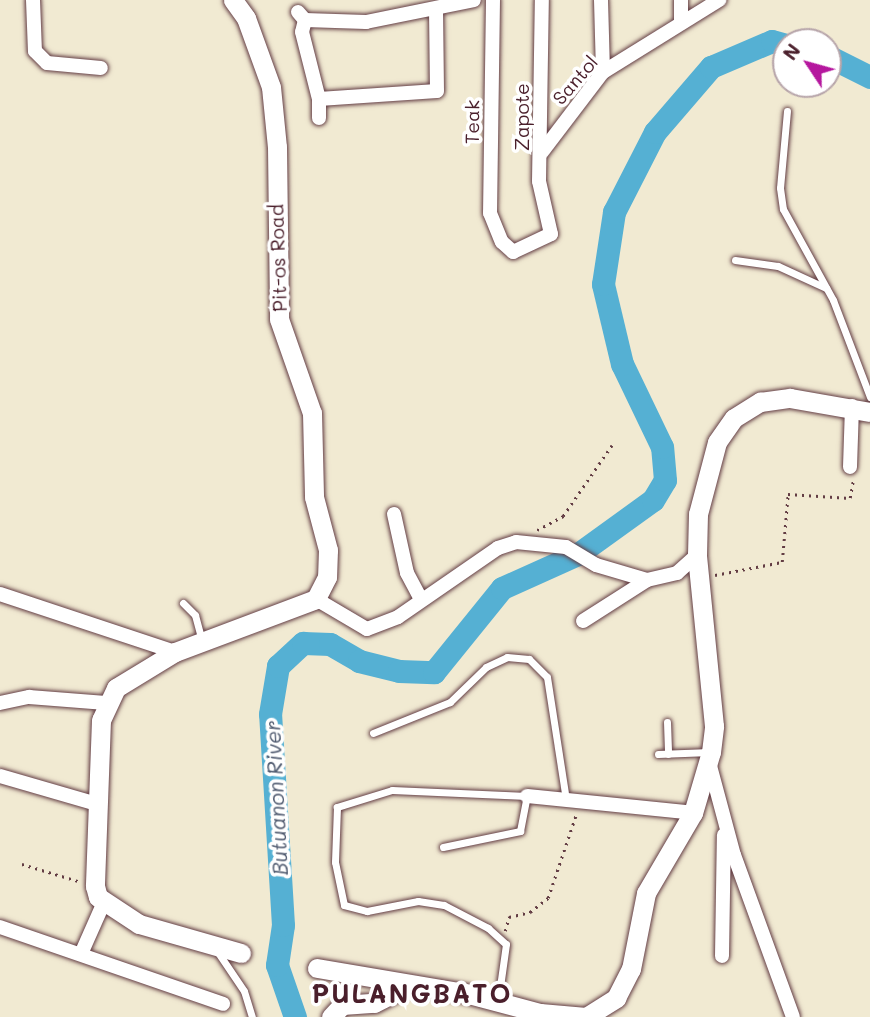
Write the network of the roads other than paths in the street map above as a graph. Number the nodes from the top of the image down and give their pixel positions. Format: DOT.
graph roads {
  1 [pos="33,0"];
  2 [pos="233,0"];
  3 [pos="474,0"];
  4 [pos="493,0"];
  5 [pos="542,0"];
  6 [pos="601,0"];
  7 [pos="681,0"];
  8 [pos="719,0"];
  9 [pos="436,10"];
  10 [pos="681,23"];
  11 [pos="101,68"];
  12 [pos="603,72"];
  13 [pos="319,99"];
  14 [pos="787,111"];
  15 [pos="319,118"];
  16 [pos="542,152"];
  17 [pos="551,234"];
  18 [pos="735,260"];
  19 [pos="827,288"];
  20 [pos="870,397"];
  21 [pos="861,409"];
  22 [pos="850,467"];
  23 [pos="394,514"];
  24 [pos="696,555"];
  25 [pos="647,580"];
  26 [pos="0,594"];
  27 [pos="316,599"];
  28 [pos="421,599"];
  29 [pos="183,603"];
  30 [pos="583,621"];
  31 [pos="202,642"];
  32 [pos="175,652"];
  33 [pos="0,703"];
  34 [pos="106,703"];
  35 [pos="667,722"];
  36 [pos="373,733"];
  37 [pos="658,754"];
  38 [pos="668,754"];
  39 [pos="710,757"];
  40 [pos="0,775"];
  41 [pos="527,796"];
  42 [pos="566,800"];
  43 [pos="97,804"];
  44 [pos="693,814"];
  45 [pos="726,825"];
  46 [pos="443,847"];
  47 [pos="99,894"];
  48 [pos="0,927"];
  49 [pos="211,947"];
  50 [pos="241,953"];
  51 [pos="80,954"];
  52 [pos="722,956"];
  53 [pos="317,968"];
  54 [pos="409,985"];
  55 [pos="498,1002"];
  56 [pos="223,1004"];
  57 [pos="252,1017"];
  58 [pos="331,1017"];
  59 [pos="793,1017"];
  1 -- 11 [label="street"];
  2 -- 27 [label="street, Pit-os Road"];
  3 -- 9 [label="street"];
  4 -- 17 [label="street, Teak"];
  5 -- 16 [label="street, Zapote"];
  6 -- 12 [label="street"];
  7 -- 10 [label="street"];
  8 -- 10 [label="street, Santol"];
  9 -- 13 [label="street"];
  9 -- 13 [label="street"];
  10 -- 12 [label="street, Santol"];
  12 -- 16 [label="street, Santol"];
  13 -- 15 [label="street"];
  14 -- 19 [label="lane"];
  16 -- 17 [label="street, Zapote"];
  18 -- 19 [label="lane"];
  19 -- 20 [label="lane"];
  21 -- 22 [label="street"];
  21 -- 24 [label="street"];
  23 -- 28 [label="street"];
  24 -- 25 [label="street"];
  24 -- 39 [label="street"];
  25 -- 28 [label="street"];
  25 -- 30 [label="street"];
  26 -- 32 [label="street"];
  27 -- 28 [label="street"];
  27 -- 31 [label="street"];
  29 -- 31 [label="lane"];
  31 -- 32 [label="street"];
  32 -- 34 [label="street"];
  33 -- 34 [label="street"];
  34 -- 43 [label="street"];
  35 -- 38 [label="lane"];
  36 -- 42 [label="lane"];
  37 -- 38 [label="lane"];
  38 -- 39 [label="lane"];
  39 -- 44 [label="street"];
  39 -- 45 [label="street"];
  40 -- 43 [label="street"];
  41 -- 42 [label="street"];
  41 -- 46 [label="lane"];
  41 -- 55 [label="lane"];
  42 -- 44 [label="street"];
  43 -- 47 [label="street"];
  44 -- 55 [label="street"];
  45 -- 52 [label="street"];
  45 -- 59 [label="street"];
  47 -- 49 [label="street"];
  47 -- 51 [label="street"];
  48 -- 51 [label="street"];
  49 -- 50 [label="street"];
  49 -- 57 [label="lane"];
  51 -- 56 [label="street"];
  53 -- 54 [label="street"];
  54 -- 55 [label="street"];
  54 -- 58 [label="street"];
}
